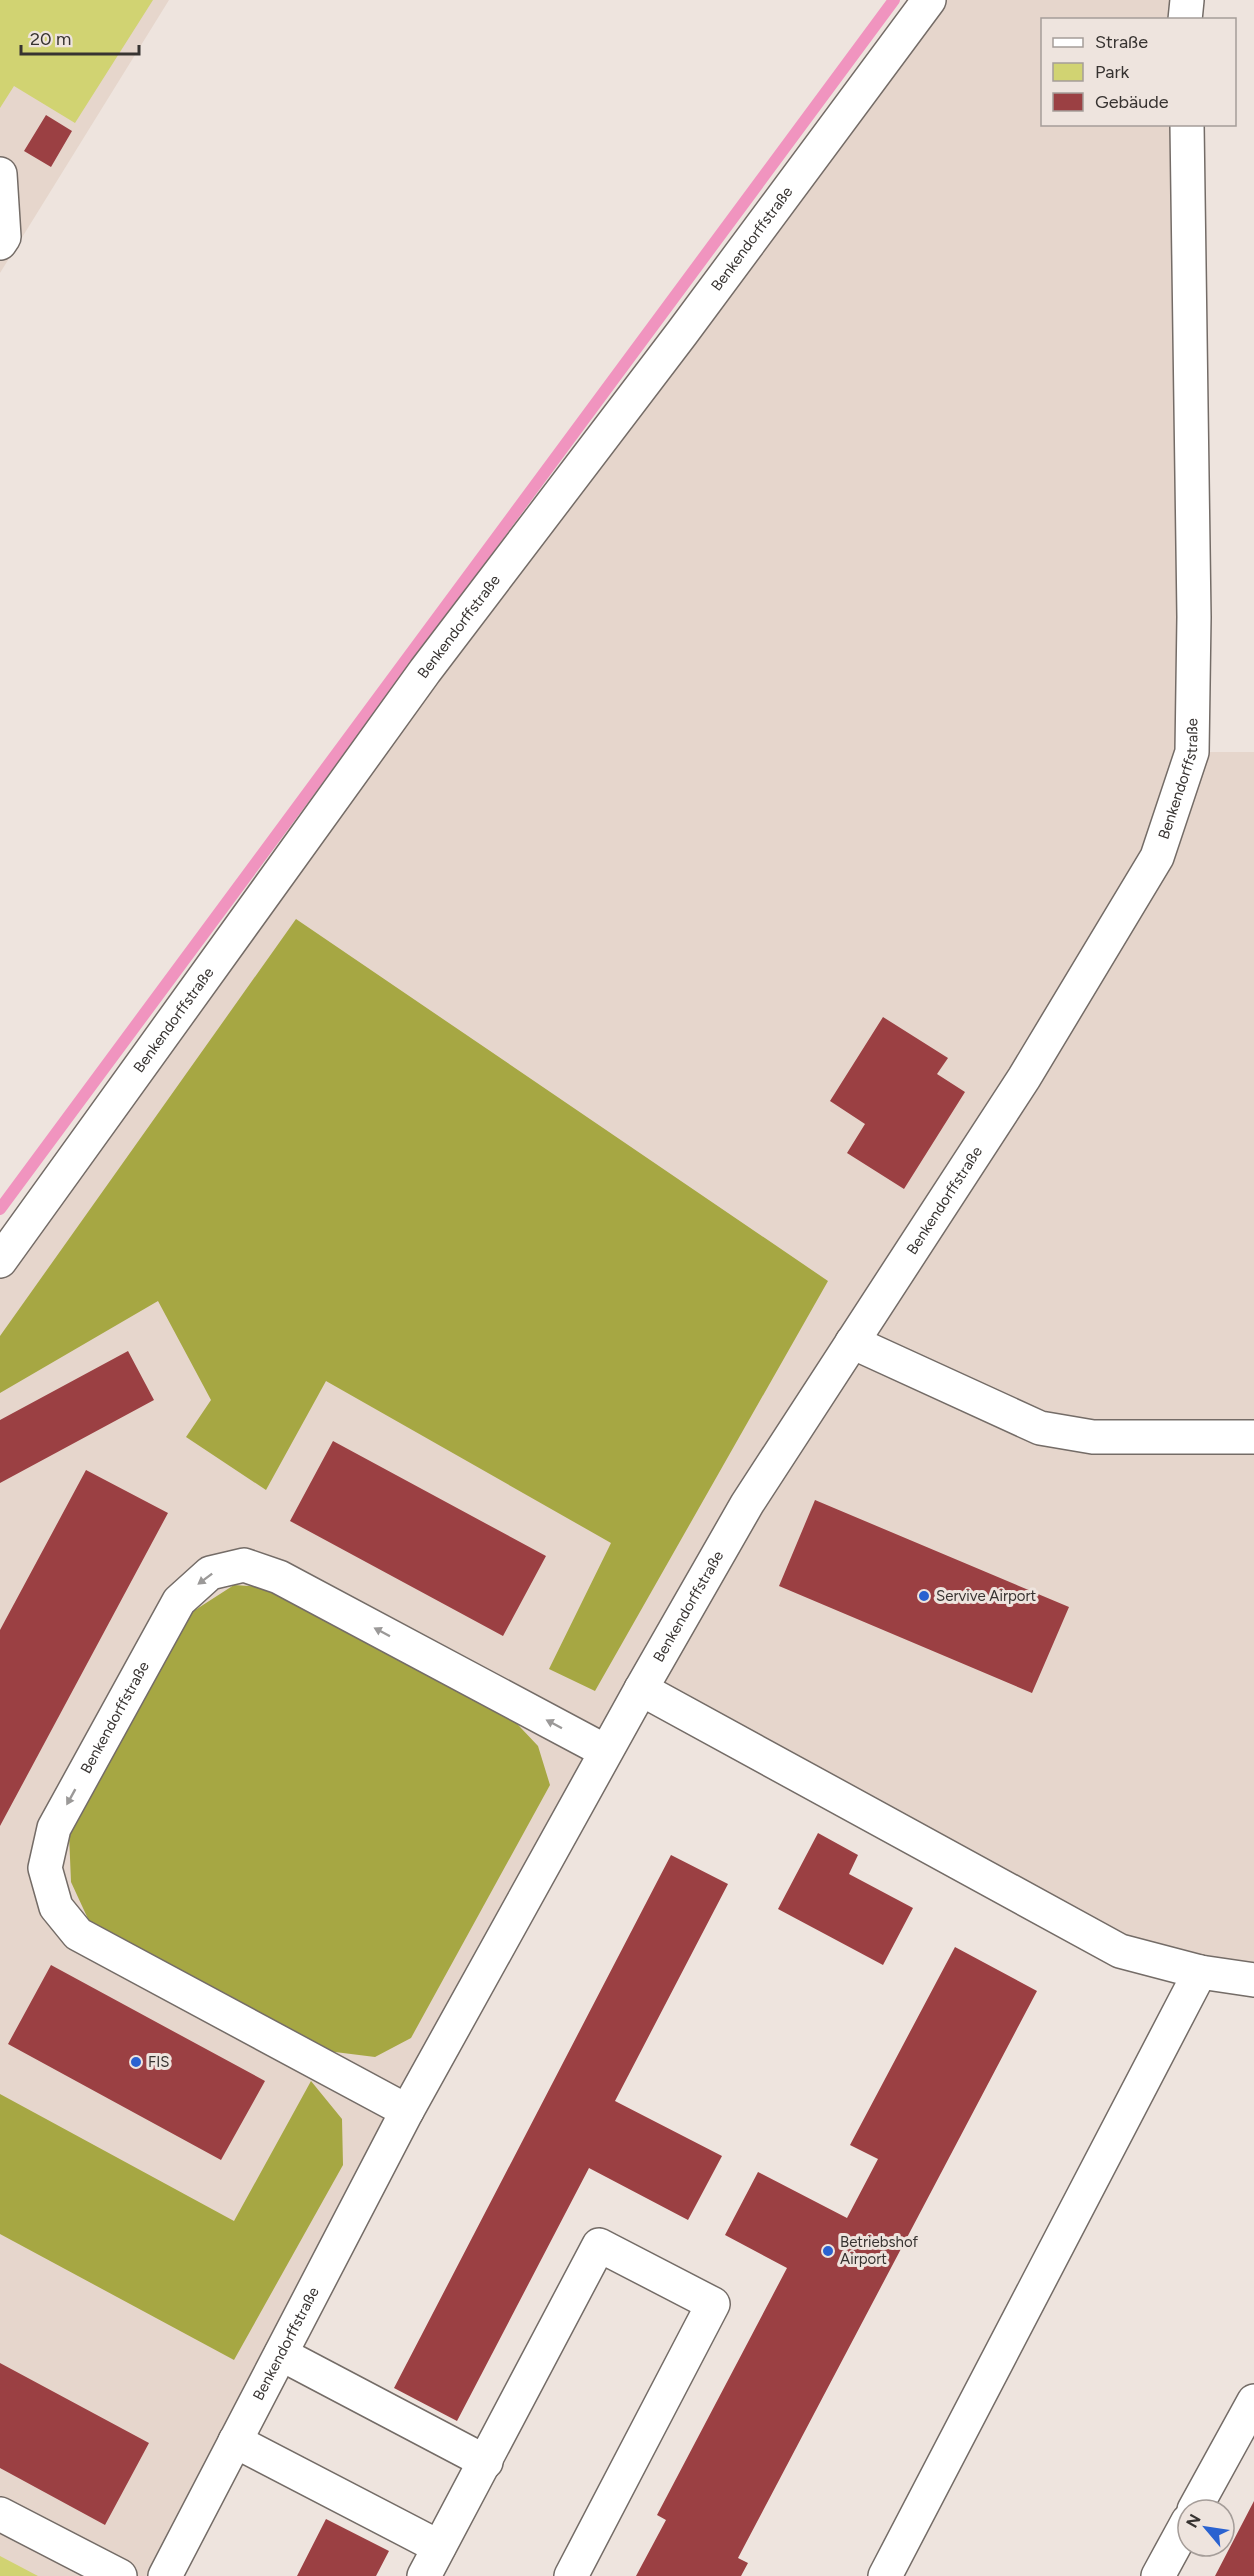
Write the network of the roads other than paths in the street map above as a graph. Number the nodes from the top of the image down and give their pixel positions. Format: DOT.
graph roads {
  1 [pos="929,0"];
  2 [pos="1187,0"];
  3 [pos="1185,18"];
  4 [pos="1187,126"];
  5 [pos="0,174"];
  6 [pos="0,243"];
  7 [pos="0,1261"];
  8 [pos="852,1342"];
  9 [pos="1254,1437"];
  10 [pos="640,1689"];
  11 [pos="605,1751"];
  12 [pos="1200,1972"];
  13 [pos="1254,1980"];
  14 [pos="407,2111"];
  15 [pos="281,2354"];
  16 [pos="1254,2401"];
  17 [pos="235,2441"];
  18 [pos="486,2462"];
  19 [pos="1201,2498"];
  20 [pos="0,2514"];
  21 [pos="1176,2544"];
  22 [pos="439,2547"];
  23 [pos="120,2576"];
  24 [pos="165,2576"];
  25 [pos="424,2576"];
  26 [pos="570,2576"];
  27 [pos="885,2576"];
  28 [pos="1158,2576"];
  1 -- 7 [label="street, Benkendorffstraße"];
  2 -- 3 [label="street"];
  4 -- 8 [label="street, Benkendorffstraße"];
  5 -- 6 [label="street"];
  8 -- 9 [label="street"];
  8 -- 10 [label="street, Benkendorffstraße"];
  10 -- 11 [label="street, Benkendorffstraße"];
  10 -- 12 [label="street"];
  11 -- 14 [label="street, Benkendorffstraße"];
  11 -- 14 [label="street, Benkendorffstraße, one-way"];
  12 -- 13 [label="street"];
  12 -- 27 [label="street"];
  14 -- 15 [label="street, Benkendorffstraße"];
  15 -- 17 [label="street, Benkendorffstraße"];
  15 -- 18 [label="street"];
  16 -- 19 [label="street"];
  17 -- 22 [label="street"];
  17 -- 24 [label="street, Benkendorffstraße"];
  18 -- 22 [label="street"];
  18 -- 26 [label="street"];
  20 -- 23 [label="street"];
  21 -- 28 [label="street"];
  22 -- 25 [label="street"];
}
